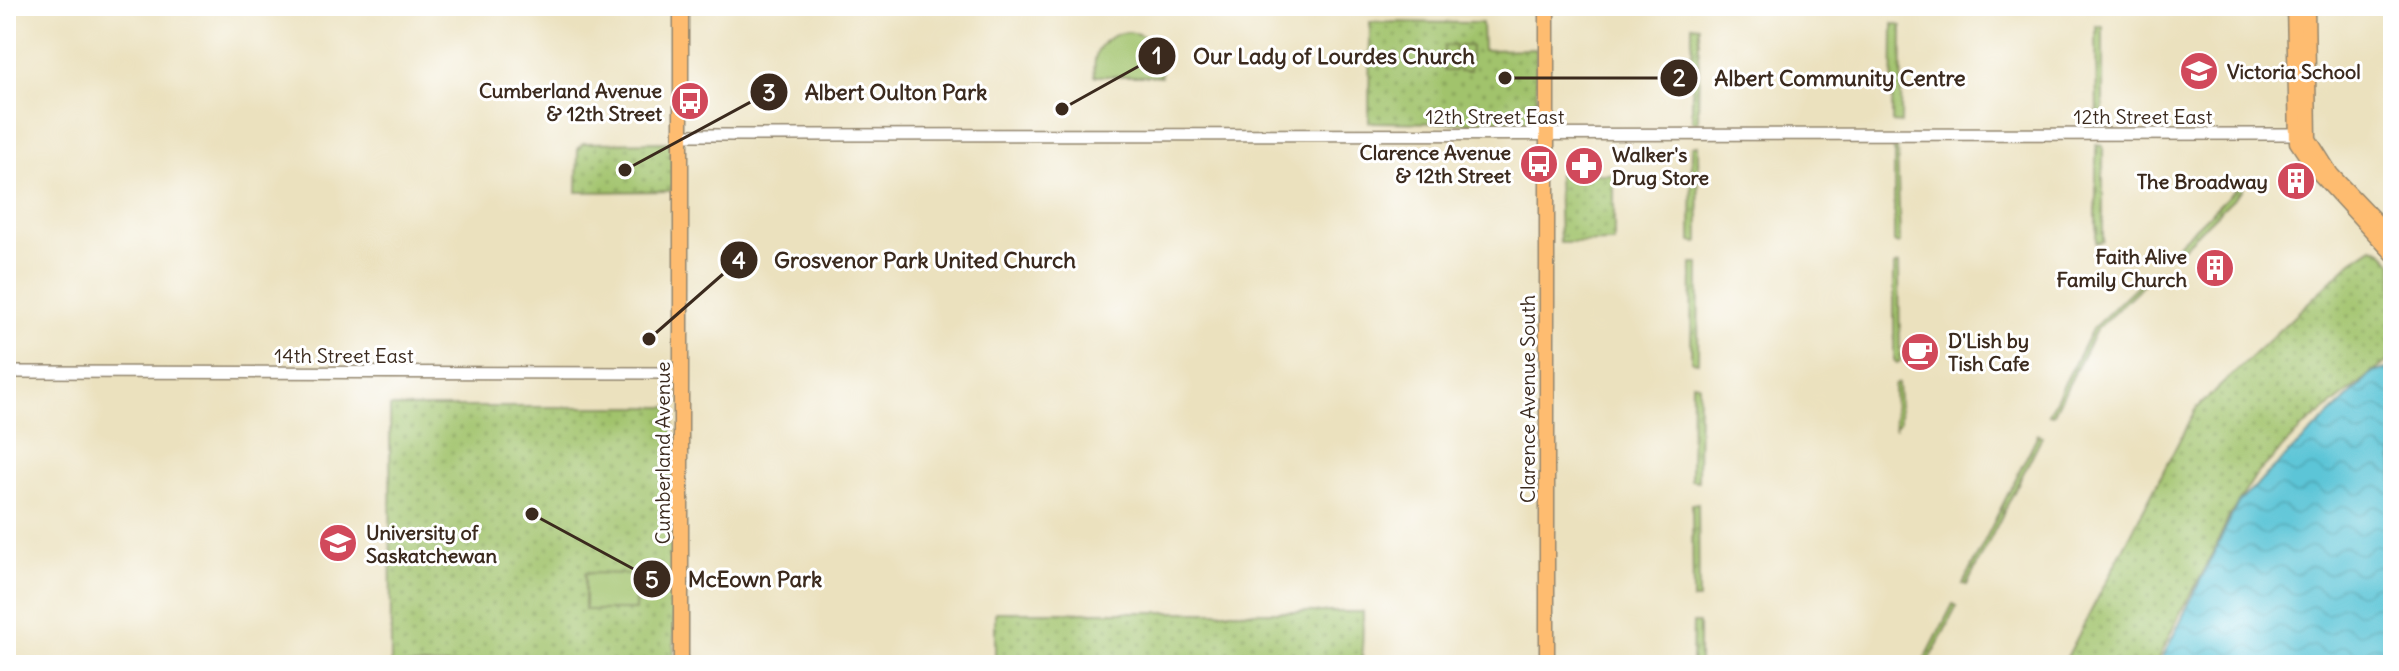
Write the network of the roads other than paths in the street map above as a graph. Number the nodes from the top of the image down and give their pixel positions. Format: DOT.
graph roads {
  1 [pos="681,6"];
  2 [pos="1547,6"];
  3 [pos="2294,6"];
  4 [pos="2307,6"];
  5 [pos="1548,134"];
  6 [pos="2302,134"];
  7 [pos="682,135"];
  8 [pos="2393,239"];
  9 [pos="2393,254"];
  10 [pos="6,372"];
  11 [pos="682,373"];
  12 [pos="681,665"];
  13 [pos="1547,665"];
  1 -- 7 [label="main road, Cumberland Avenue"];
  2 -- 5 [label="main road, Clarence Avenue South"];
  3 -- 6 [label="main road"];
  4 -- 6 [label="main road"];
  5 -- 6 [label="street, 12th Street East"];
  5 -- 7 [label="street, 12th Street East"];
  5 -- 13 [label="main road, Clarence Avenue South"];
  6 -- 8 [label="main road"];
  6 -- 9 [label="main road"];
  7 -- 11 [label="main road, Cumberland Avenue"];
  10 -- 11 [label="street, 14th Street East"];
  11 -- 12 [label="main road, Cumberland Avenue"];
}
